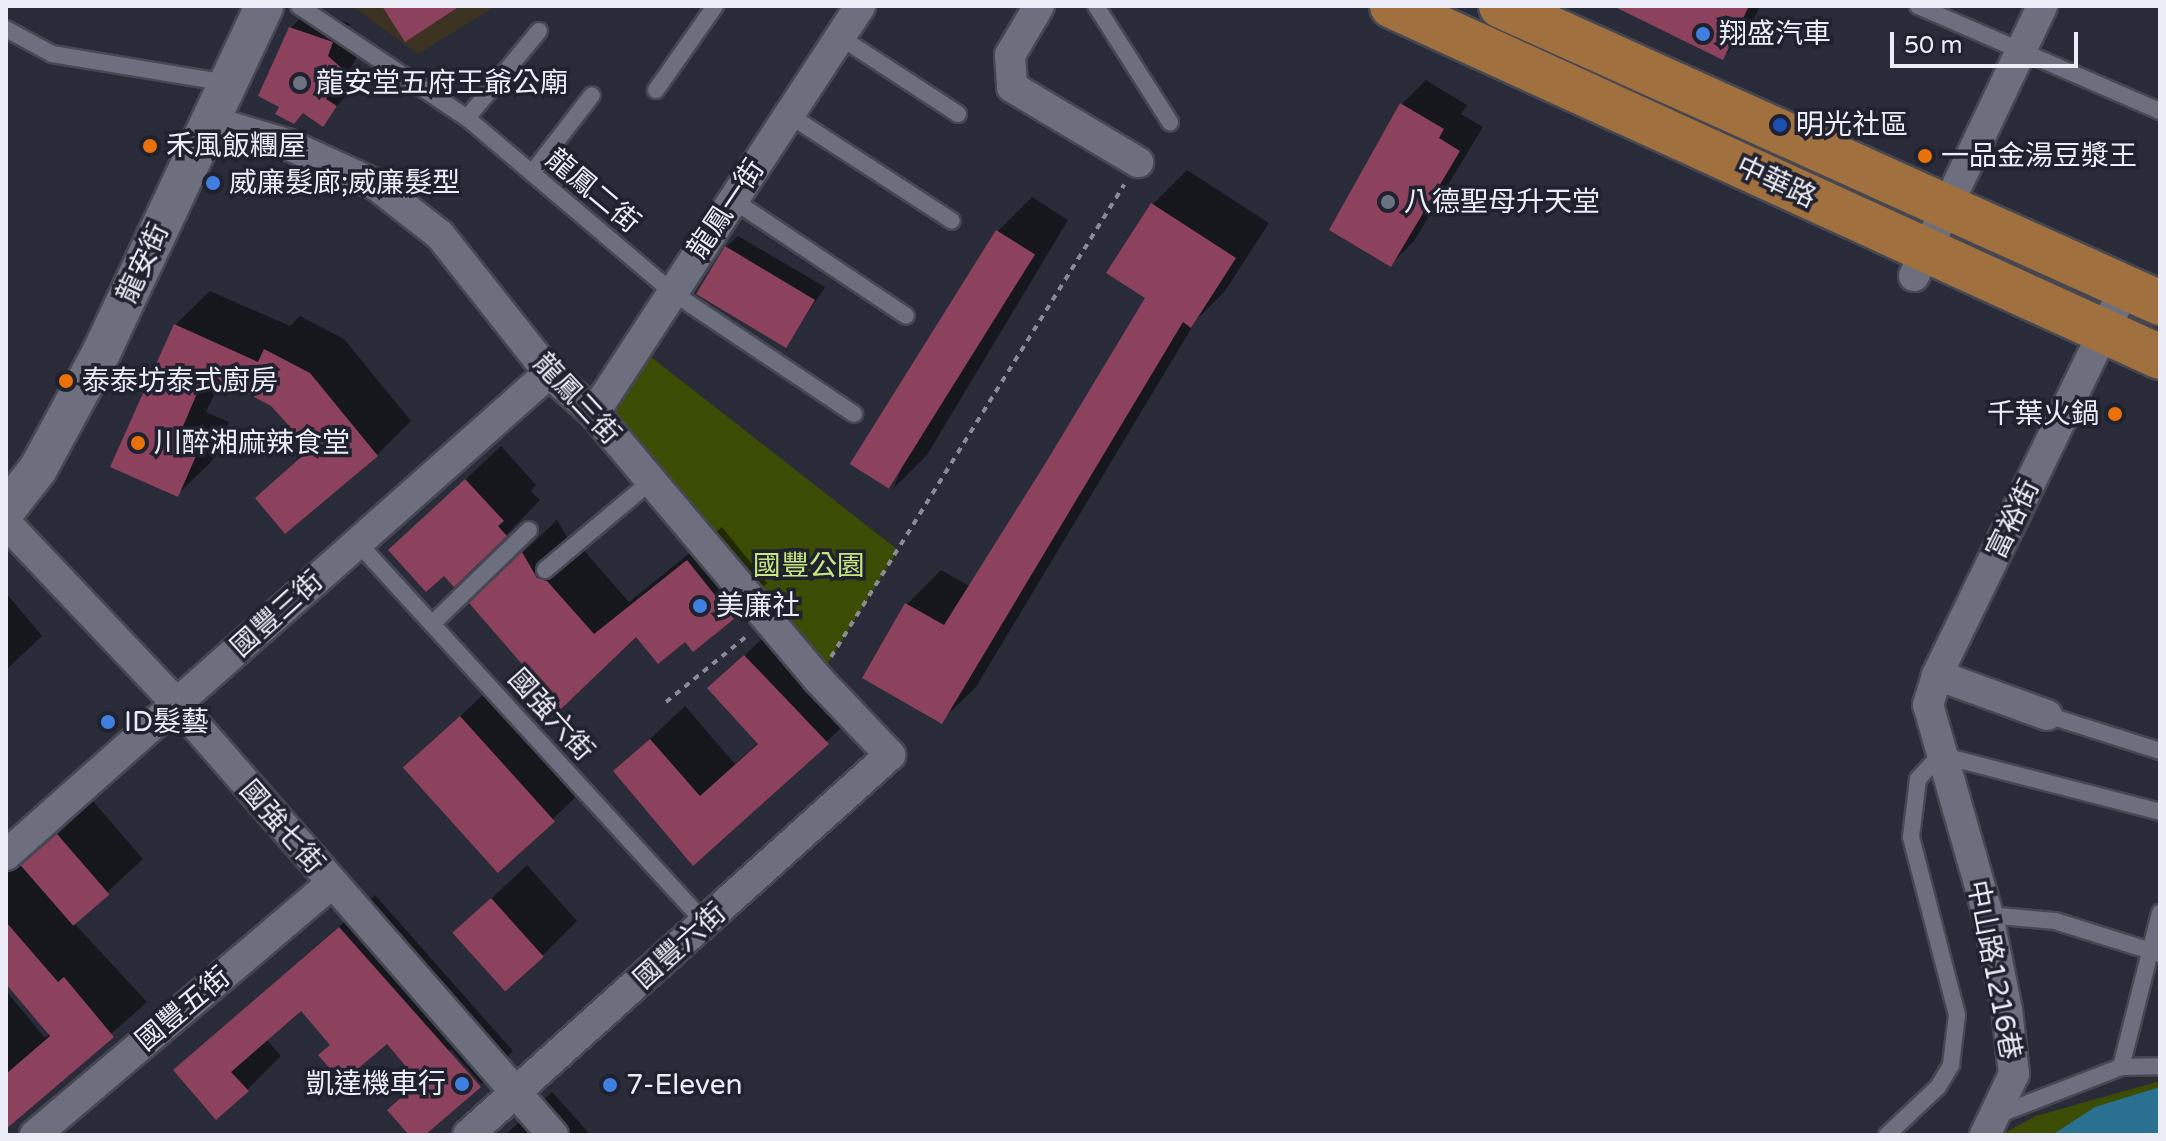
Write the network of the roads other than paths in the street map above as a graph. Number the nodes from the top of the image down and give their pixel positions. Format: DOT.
graph roads {
  1 [pos="264,6"];
  2 [pos="299,6"];
  3 [pos="715,6"];
  4 [pos="860,6"];
  5 [pos="1039,6"];
  6 [pos="1096,6"];
  7 [pos="1392,6"];
  8 [pos="1501,6"];
  9 [pos="1918,6"];
  10 [pos="2042,6"];
  11 [pos="6,29"];
  12 [pos="539,31"];
  13 [pos="840,37"];
  14 [pos="2022,51"];
  15 [pos="228,83"];
  16 [pos="656,90"];
  17 [pos="592,95"];
  18 [pos="2160,111"];
  19 [pos="958,114"];
  20 [pos="789,115"];
  21 [pos="467,118"];
  22 [pos="210,121"];
  23 [pos="1170,122"];
  24 [pos="1138,162"];
  25 [pos="532,173"];
  26 [pos="733,200"];
  27 [pos="1948,207"];
  28 [pos="952,221"];
  29 [pos="1920,263"];
  30 [pos="672,292"];
  31 [pos="2142,295"];
  32 [pos="906,316"];
  33 [pos="2104,332"];
  34 [pos="2160,357"];
  35 [pos="549,373"];
  36 [pos="594,413"];
  37 [pos="854,414"];
  38 [pos="651,481"];
  39 [pos="6,510"];
  40 [pos="6,523"];
  41 [pos="529,530"];
  42 [pos="357,542"];
  43 [pos="545,570"];
  44 [pos="432,624"];
  45 [pos="1937,675"];
  46 [pos="177,704"];
  47 [pos="2047,715"];
  48 [pos="2160,751"];
  49 [pos="890,755"];
  50 [pos="1940,755"];
  51 [pos="2160,812"];
  52 [pos="6,855"];
  53 [pos="331,884"];
  54 [pos="2160,913"];
  55 [pos="1988,915"];
  56 [pos="706,924"];
  57 [pos="2155,952"];
  58 [pos="2160,1066"];
  59 [pos="2121,1067"];
  60 [pos="515,1093"];
  61 [pos="1993,1124"];
  62 [pos="35,1135"];
  63 [pos="468,1135"];
  64 [pos="553,1135"];
  65 [pos="1887,1135"];
  1 -- 15 [label="street, 龍安街"];
  2 -- 21 [label="lane, 龍鳳二街"];
  3 -- 16 [label="lane"];
  4 -- 13 [label="street, 龍鳳一街"];
  5 -- 24 [label="street"];
  6 -- 23 [label="lane"];
  7 -- 29 [label="main road, 中華路"];
  8 -- 27 [label="main road, 中華路"];
  9 -- 14 [label="lane"];
  10 -- 14 [label="street"];
  11 -- 15 [label="lane"];
  12 -- 21 [label="lane"];
  13 -- 19 [label="lane"];
  13 -- 20 [label="street, 龍鳳一街"];
  14 -- 18 [label="lane"];
  14 -- 27 [label="street"];
  15 -- 22 [label="street, 龍安街"];
  17 -- 25 [label="lane"];
  20 -- 26 [label="street, 龍鳳一街"];
  20 -- 28 [label="lane"];
  21 -- 25 [label="lane, 龍鳳二街"];
  22 -- 35 [label="street, 龍鳳三街"];
  22 -- 39 [label="street, 龍安街"];
  25 -- 30 [label="lane, 龍鳳二街"];
  26 -- 30 [label="street, 龍鳳一街"];
  26 -- 32 [label="lane"];
  27 -- 29 [label="street"];
  27 -- 31 [label="main road, 中華路"];
  29 -- 33 [label="main road, 中華路"];
  30 -- 36 [label="street, 龍鳳一街"];
  30 -- 37 [label="lane, 龍鳳二街"];
  31 -- 33 [label="street, 富裕街"];
  33 -- 34 [label="main road, 中華路"];
  33 -- 45 [label="street, 富裕街"];
  35 -- 36 [label="street, 龍鳳三街"];
  35 -- 42 [label="street, 國豐三街"];
  36 -- 38 [label="street, 龍鳳三街"];
  38 -- 43 [label="lane"];
  38 -- 49 [label="street, 龍鳳三街"];
  40 -- 46 [label="street, 國強七街"];
  41 -- 44 [label="lane"];
  42 -- 44 [label="lane, 國強六街"];
  42 -- 46 [label="street, 國豐三街"];
  44 -- 56 [label="lane, 國強六街"];
  45 -- 47 [label="street"];
  45 -- 50 [label="street, 富裕街"];
  46 -- 52 [label="street, 國豐三街"];
  46 -- 53 [label="street, 國強七街"];
  47 -- 48 [label="lane"];
  49 -- 56 [label="street, 國豐六街"];
  50 -- 51 [label="lane"];
  50 -- 55 [label="street, 中山路1216巷"];
  50 -- 65 [label="lane"];
  53 -- 60 [label="street, 國強七街"];
  53 -- 62 [label="street, 國豐五街"];
  54 -- 57 [label="lane"];
  55 -- 57 [label="lane"];
  55 -- 61 [label="street, 中山路1216巷"];
  56 -- 60 [label="street, 國豐六街"];
  57 -- 59 [label="lane"];
  58 -- 59 [label="lane"];
  59 -- 61 [label="lane"];
  60 -- 63 [label="street, 國豐六街"];
  60 -- 64 [label="street, 國強七街"];
}
